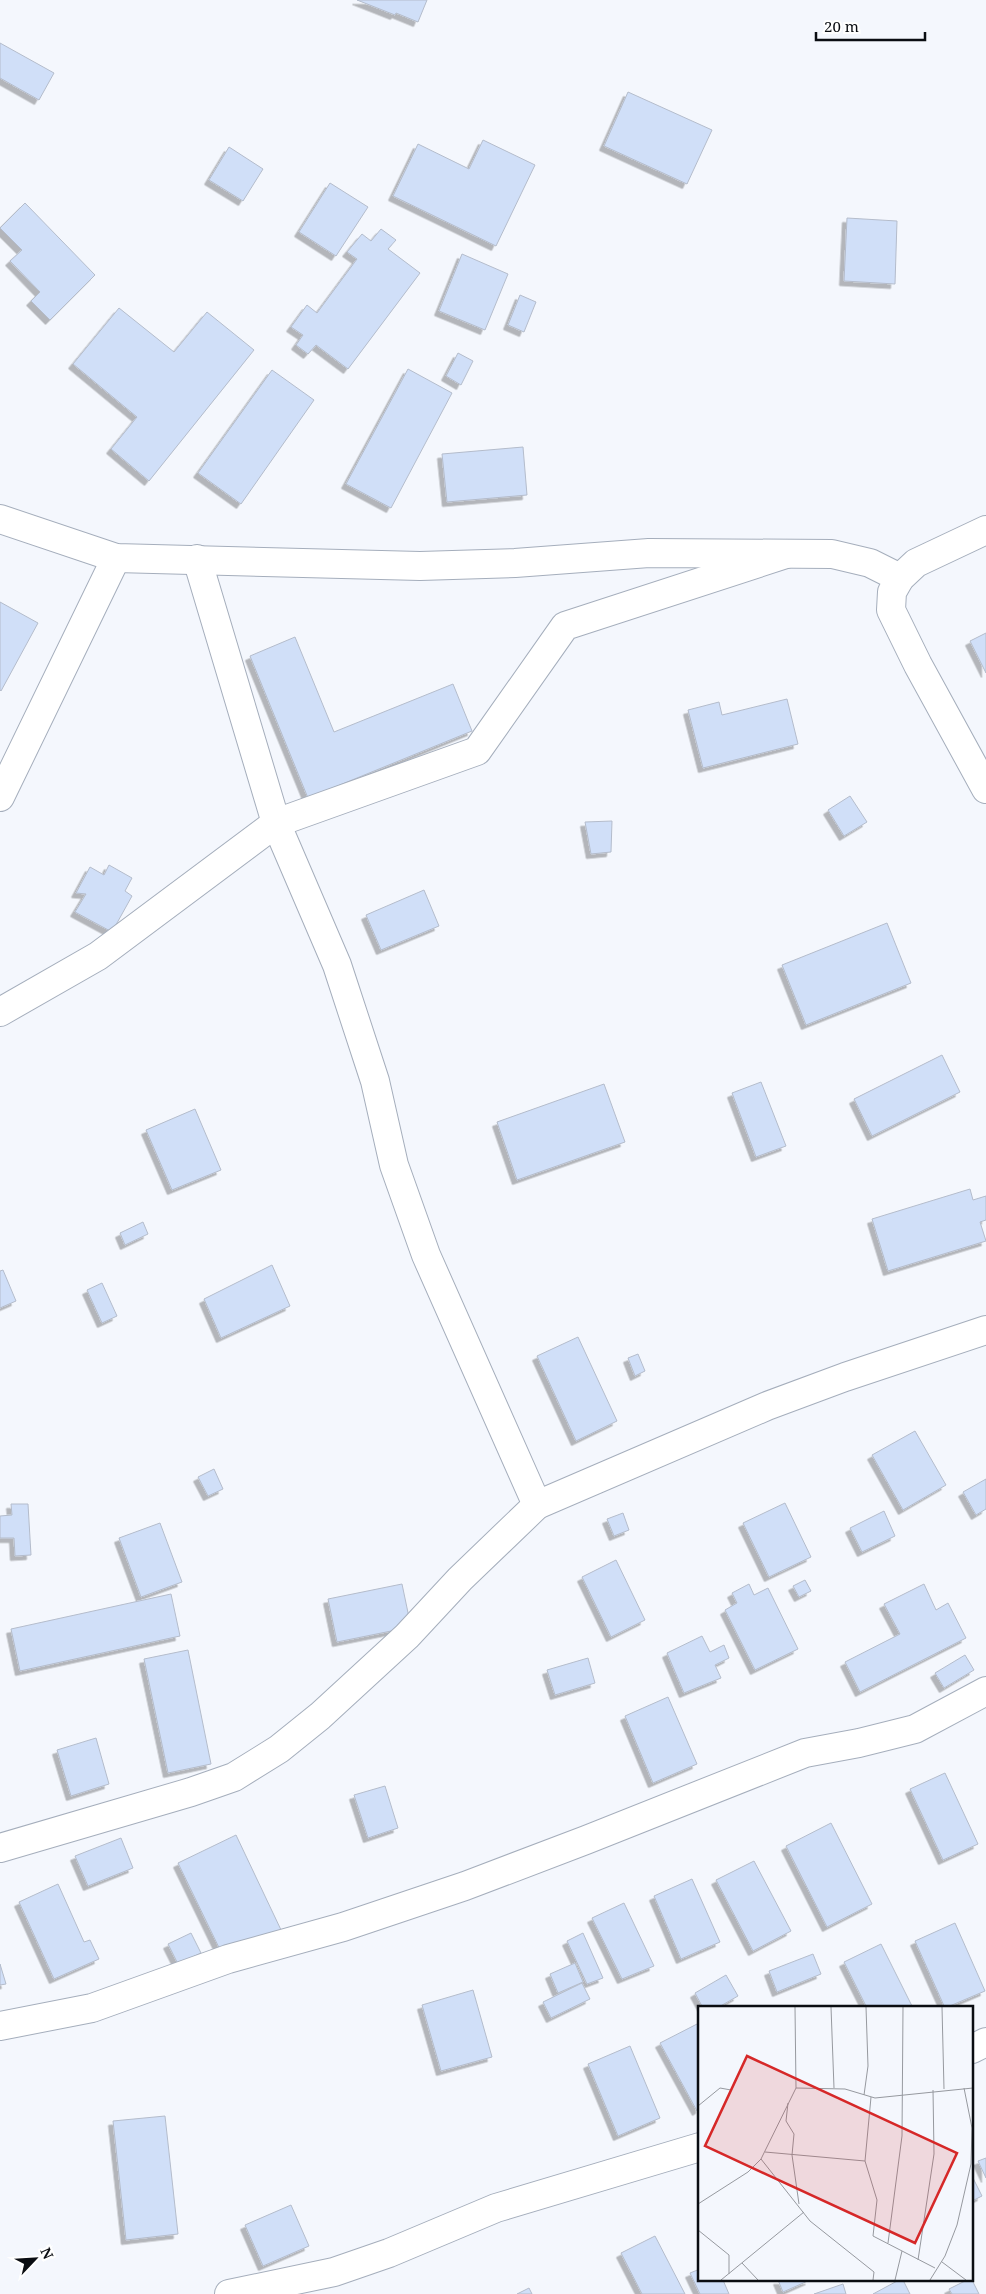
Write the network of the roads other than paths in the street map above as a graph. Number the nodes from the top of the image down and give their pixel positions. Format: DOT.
graph roads {
  1 [pos="0,519"];
  2 [pos="986,530"];
  3 [pos="786,554"];
  4 [pos="116,558"];
  5 [pos="197,560"];
  6 [pos="900,578"];
  7 [pos="986,789"];
  8 [pos="0,797"];
  9 [pos="276,822"];
  10 [pos="0,1012"];
  11 [pos="986,1330"];
  12 [pos="537,1505"];
  13 [pos="986,1691"];
  14 [pos="0,1848"];
  15 [pos="0,2026"];
  16 [pos="986,2042"];
  17 [pos="974,2048"];
  18 [pos="698,2148"];
  19 [pos="229,2294"];
  1 -- 4 [label="street"];
  2 -- 6 [label="street"];
  3 -- 5 [label="street"];
  3 -- 6 [label="street"];
  3 -- 9 [label="street"];
  4 -- 5 [label="street"];
  4 -- 8 [label="street"];
  5 -- 9 [label="street"];
  6 -- 7 [label="street"];
  9 -- 10 [label="street"];
  9 -- 12 [label="street"];
  11 -- 12 [label="street"];
  12 -- 14 [label="street"];
  13 -- 15 [label="street"];
  16 -- 17 [label="street"];
  18 -- 19 [label="street"];
}
